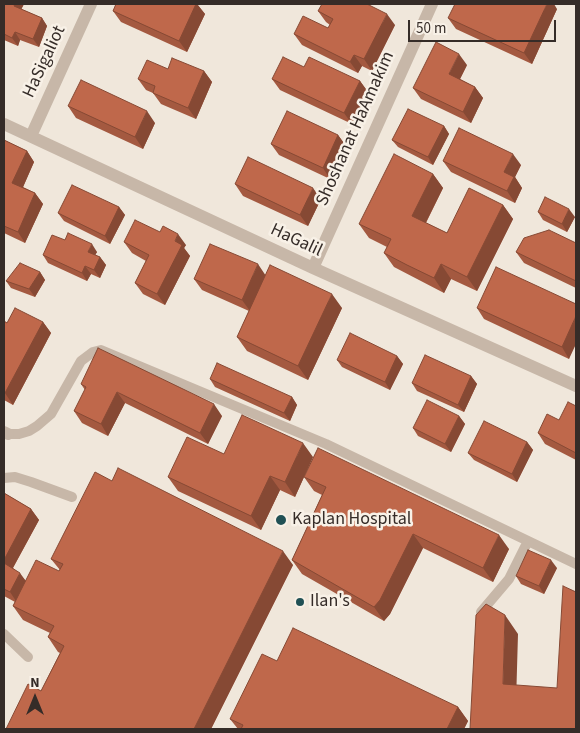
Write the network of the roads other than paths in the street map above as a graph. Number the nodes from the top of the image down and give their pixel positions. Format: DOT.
graph roads {
  1 [pos="91,4"];
  2 [pos="432,4"];
  3 [pos="4,124"];
  4 [pos="31,136"];
  5 [pos="313,268"];
  6 [pos="576,386"];
  7 [pos="6,433"];
  8 [pos="4,478"];
  9 [pos="72,497"];
  10 [pos="528,541"];
  11 [pos="576,564"];
  12 [pos="481,612"];
  13 [pos="4,634"];
  14 [pos="28,657"];
  1 -- 4 [label="street, HaSigaliot"];
  2 -- 5 [label="street, Shoshanat HaAmakim"];
  3 -- 4 [label="street, HaGalil"];
  4 -- 5 [label="street, HaGalil"];
  5 -- 6 [label="street, HaGalil"];
  7 -- 10 [label="lane"];
  8 -- 9 [label="lane"];
  10 -- 11 [label="lane"];
  10 -- 12 [label="lane"];
  13 -- 14 [label="lane"];
}
